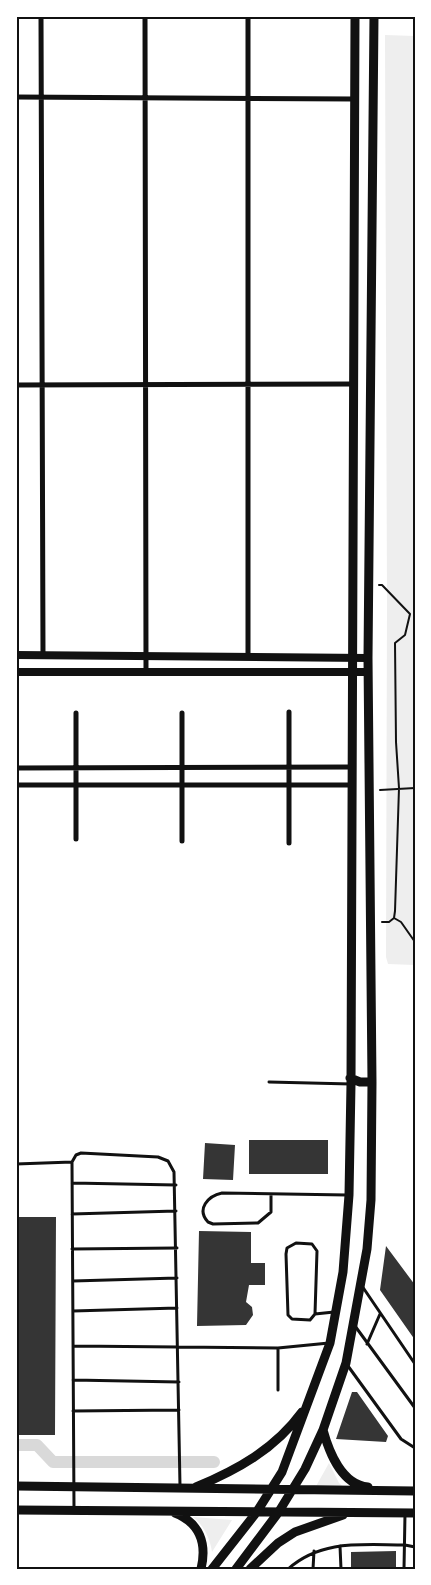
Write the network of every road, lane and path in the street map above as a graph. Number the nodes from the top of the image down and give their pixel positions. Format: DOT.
graph roads {
  1 [pos="41,16"];
  2 [pos="145,16"];
  3 [pos="248,16"];
  4 [pos="355,16"];
  5 [pos="374,16"];
  6 [pos="16,97"];
  7 [pos="40,97"];
  8 [pos="144,97"];
  9 [pos="248,99"];
  10 [pos="354,99"];
  11 [pos="247,384"];
  12 [pos="353,384"];
  13 [pos="16,385"];
  14 [pos="44,385"];
  15 [pos="145,385"];
  16 [pos="369,584"];
  17 [pos="415,613"];
  18 [pos="410,614"];
  19 [pos="16,655"];
  20 [pos="44,655"];
  21 [pos="146,656"];
  22 [pos="248,657"];
  23 [pos="352,658"];
  24 [pos="368,658"];
  25 [pos="16,672"];
  26 [pos="146,672"];
  27 [pos="352,672"];
  28 [pos="368,672"];
  29 [pos="76,712"];
  30 [pos="182,712"];
  31 [pos="289,712"];
  32 [pos="353,766"];
  33 [pos="288,767"];
  34 [pos="16,768"];
  35 [pos="76,768"];
  36 [pos="182,768"];
  37 [pos="16,785"];
  38 [pos="76,785"];
  39 [pos="182,785"];
  40 [pos="289,785"];
  41 [pos="352,785"];
  42 [pos="399,788"];
  43 [pos="415,788"];
  44 [pos="369,790"];
  45 [pos="76,839"];
  46 [pos="182,841"];
  47 [pos="289,843"];
  48 [pos="394,918"];
  49 [pos="371,922"];
  50 [pos="415,942"];
  51 [pos="350,1081"];
  52 [pos="269,1082"];
  53 [pos="372,1082"];
  54 [pos="72,1162"];
  55 [pos="16,1164"];
  56 [pos="72,1183"];
  57 [pos="176,1185"];
  58 [pos="270,1194"];
  59 [pos="349,1195"];
  60 [pos="176,1211"];
  61 [pos="72,1214"];
  62 [pos="177,1248"];
  63 [pos="72,1249"];
  64 [pos="177,1278"];
  65 [pos="72,1282"];
  66 [pos="361,1284"];
  67 [pos="178,1308"];
  68 [pos="72,1311"];
  69 [pos="336,1312"];
  70 [pos="315,1314"];
  71 [pos="381,1314"];
  72 [pos="354,1325"];
  73 [pos="330,1343"];
  74 [pos="367,1344"];
  75 [pos="72,1346"];
  76 [pos="178,1346"];
  77 [pos="278,1348"];
  78 [pos="346,1363"];
  79 [pos="415,1364"];
  80 [pos="73,1380"];
  81 [pos="179,1382"];
  82 [pos="278,1390"];
  83 [pos="309,1401"];
  84 [pos="415,1408"];
  85 [pos="179,1410"];
  86 [pos="73,1411"];
  87 [pos="323,1430"];
  88 [pos="415,1448"];
  89 [pos="16,1486"];
  90 [pos="73,1486"];
  91 [pos="193,1488"];
  92 [pos="180,1490"];
  93 [pos="270,1490"];
  94 [pos="291,1490"];
  95 [pos="403,1491"];
  96 [pos="415,1491"];
  97 [pos="16,1510"];
  98 [pos="74,1510"];
  99 [pos="160,1510"];
  100 [pos="410,1512"];
  101 [pos="256,1513"];
  102 [pos="278,1513"];
  103 [pos="349,1513"];
  104 [pos="405,1545"];
  105 [pos="340,1546"];
  106 [pos="415,1547"];
  107 [pos="314,1551"];
  108 [pos="201,1569"];
  109 [pos="212,1569"];
  110 [pos="236,1569"];
  111 [pos="250,1569"];
  112 [pos="288,1569"];
  113 [pos="313,1569"];
  114 [pos="341,1569"];
  115 [pos="404,1569"];
  1 -- 7 [label="street"];
  2 -- 8 [label="street"];
  3 -- 9 [label="street"];
  4 -- 10 [label="main road"];
  5 -- 16 [label="main road"];
  6 -- 7 [label="street"];
  7 -- 8 [label="street"];
  7 -- 14 [label="street"];
  8 -- 9 [label="street"];
  8 -- 15 [label="street"];
  9 -- 10 [label="street"];
  9 -- 11 [label="street"];
  10 -- 12 [label="main road"];
  11 -- 12 [label="street"];
  11 -- 15 [label="street"];
  11 -- 22 [label="street"];
  12 -- 23 [label="main road"];
  13 -- 14 [label="street"];
  14 -- 15 [label="street"];
  14 -- 20 [label="street"];
  15 -- 21 [label="street"];
  16 -- 18 [label="path"];
  16 -- 24 [label="main road"];
  17 -- 18 [label="path"];
  18 -- 42 [label="path"];
  19 -- 20 [label="street"];
  20 -- 21 [label="street"];
  21 -- 22 [label="street"];
  21 -- 26 [label="street"];
  22 -- 23 [label="street"];
  23 -- 24 [label="street"];
  23 -- 27 [label="main road"];
  24 -- 28 [label="main road"];
  25 -- 26 [label="street"];
  26 -- 27 [label="street"];
  27 -- 28 [label="street"];
  27 -- 32 [label="main road"];
  28 -- 44 [label="main road"];
  29 -- 35 [label="street"];
  30 -- 36 [label="street"];
  31 -- 33 [label="street"];
  32 -- 33 [label="street"];
  32 -- 41 [label="main road"];
  33 -- 36 [label="street"];
  33 -- 40 [label="street"];
  34 -- 35 [label="street"];
  35 -- 36 [label="street"];
  35 -- 38 [label="street"];
  36 -- 39 [label="street"];
  37 -- 38 [label="street"];
  38 -- 39 [label="street"];
  38 -- 45 [label="street"];
  39 -- 40 [label="street"];
  39 -- 46 [label="street"];
  40 -- 41 [label="street"];
  40 -- 47 [label="street"];
  41 -- 51 [label="main road"];
  42 -- 43 [label="path"];
  42 -- 44 [label="path"];
  42 -- 48 [label="path"];
  44 -- 49 [label="main road"];
  48 -- 49 [label="path"];
  48 -- 50 [label="path"];
  49 -- 53 [label="main road"];
  51 -- 52 [label="lane"];
  51 -- 53 [label="main road"];
  51 -- 59 [label="main road"];
  53 -- 66 [label="main road"];
  54 -- 55 [label="lane"];
  54 -- 56 [label="lane"];
  54 -- 57 [label="lane"];
  56 -- 57 [label="lane"];
  56 -- 61 [label="lane"];
  57 -- 60 [label="lane"];
  58 -- 58 [label="lane"];
  58 -- 59 [label="lane"];
  59 -- 69 [label="main road"];
  60 -- 61 [label="lane"];
  60 -- 62 [label="lane"];
  61 -- 63 [label="lane"];
  62 -- 63 [label="lane"];
  62 -- 64 [label="lane"];
  63 -- 65 [label="lane"];
  64 -- 65 [label="lane"];
  64 -- 67 [label="lane"];
  65 -- 68 [label="lane"];
  66 -- 71 [label="lane"];
  66 -- 72 [label="main road"];
  67 -- 68 [label="lane"];
  67 -- 76 [label="lane"];
  68 -- 75 [label="lane"];
  69 -- 70 [label="lane"];
  69 -- 73 [label="main road"];
  70 -- 70 [label="lane"];
  71 -- 74 [label="lane"];
  71 -- 79 [label="lane"];
  72 -- 74 [label="lane"];
  72 -- 78 [label="main road"];
  73 -- 77 [label="lane"];
  73 -- 83 [label="main road"];
  74 -- 84 [label="lane"];
  75 -- 76 [label="lane"];
  75 -- 80 [label="lane"];
  76 -- 77 [label="lane"];
  76 -- 81 [label="lane"];
  77 -- 82 [label="lane"];
  78 -- 87 [label="main road"];
  78 -- 88 [label="lane"];
  80 -- 81 [label="lane"];
  80 -- 86 [label="lane"];
  81 -- 85 [label="lane"];
  83 -- 91 [label="main road"];
  83 -- 93 [label="main road"];
  85 -- 86 [label="lane"];
  85 -- 92 [label="lane"];
  86 -- 90 [label="lane"];
  87 -- 94 [label="main road"];
  87 -- 95 [label="main road"];
  89 -- 90 [label="main road"];
  90 -- 92 [label="main road"];
  90 -- 98 [label="lane"];
  91 -- 92 [label="main road"];
  91 -- 93 [label="main road"];
  93 -- 94 [label="main road"];
  93 -- 101 [label="main road"];
  94 -- 95 [label="main road"];
  94 -- 102 [label="main road"];
  95 -- 96 [label="main road"];
  97 -- 98 [label="main road"];
  98 -- 99 [label="main road"];
  99 -- 101 [label="main road"];
  99 -- 108 [label="main road"];
  100 -- 103 [label="main road"];
  100 -- 104 [label="lane"];
  101 -- 102 [label="main road"];
  101 -- 109 [label="main road"];
  102 -- 103 [label="main road"];
  102 -- 110 [label="main road"];
  103 -- 111 [label="main road"];
  104 -- 105 [label="lane"];
  104 -- 106 [label="lane"];
  104 -- 115 [label="lane"];
  105 -- 107 [label="lane"];
  105 -- 114 [label="lane"];
  107 -- 112 [label="lane"];
  107 -- 113 [label="lane"];
}
